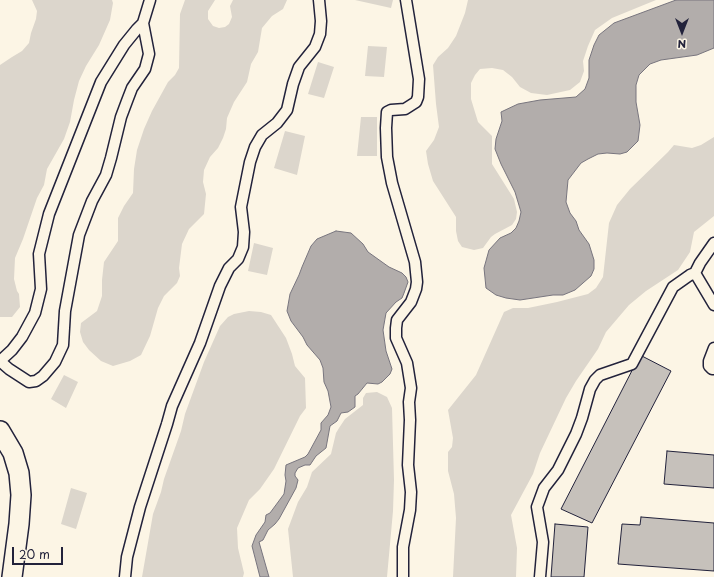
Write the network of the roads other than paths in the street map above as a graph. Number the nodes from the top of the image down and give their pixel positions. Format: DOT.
graph roads {
  1 [pos="150,0"];
  2 [pos="319,0"];
  3 [pos="406,0"];
  4 [pos="143,23"];
  5 [pos="714,243"];
  6 [pos="695,274"];
  7 [pos="714,305"];
  8 [pos="714,348"];
  9 [pos="0,361"];
  10 [pos="714,369"];
  11 [pos="0,431"];
  12 [pos="12,577"];
  13 [pos="125,577"];
  14 [pos="403,577"];
  15 [pos="540,577"];
  1 -- 4 [label="lane"];
  2 -- 13 [label="lane"];
  3 -- 14 [label="lane"];
  4 -- 9 [label="lane"];
  4 -- 9 [label="lane"];
  5 -- 6 [label="lane"];
  6 -- 7 [label="lane"];
  6 -- 15 [label="lane"];
  8 -- 10 [label="lane"];
  11 -- 12 [label="street"];
}
